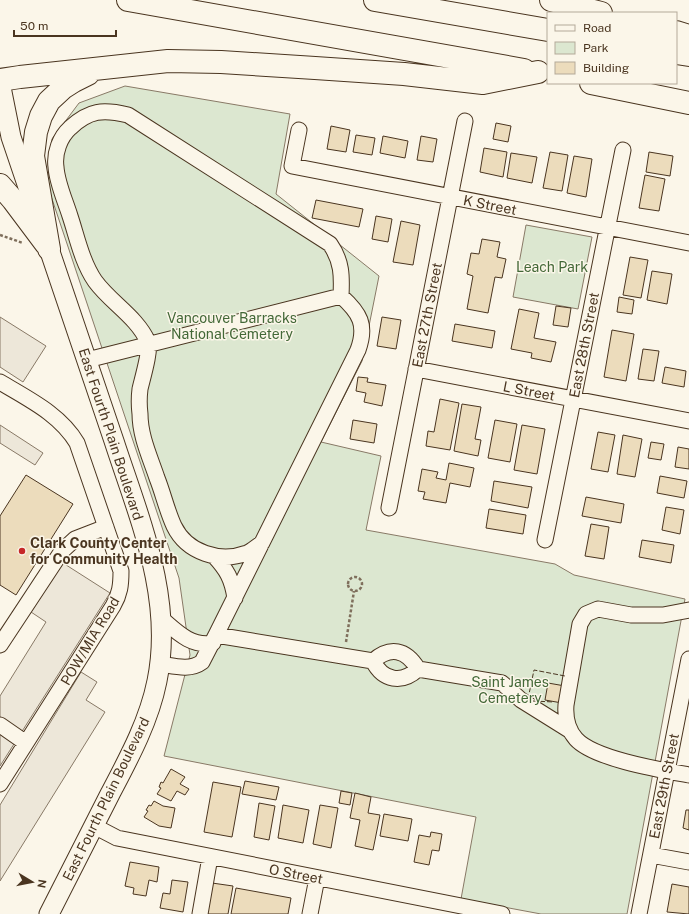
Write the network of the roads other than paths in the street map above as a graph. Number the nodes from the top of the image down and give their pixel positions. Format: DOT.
graph roads {
  1 [pos="128,0"];
  2 [pos="375,0"];
  3 [pos="551,0"];
  4 [pos="597,12"];
  5 [pos="547,30"];
  6 [pos="677,32"];
  7 [pos="689,36"];
  8 [pos="677,53"];
  9 [pos="689,55"];
  10 [pos="98,69"];
  11 [pos="543,73"];
  12 [pos="0,82"];
  13 [pos="596,84"];
  14 [pos="689,103"];
  15 [pos="465,121"];
  16 [pos="299,130"];
  17 [pos="623,150"];
  18 [pos="0,185"];
  19 [pos="450,197"];
  20 [pos="607,228"];
  21 [pos="689,243"];
  22 [pos="49,249"];
  23 [pos="341,296"];
  24 [pos="149,344"];
  25 [pos="87,360"];
  26 [pos="416,369"];
  27 [pos="0,382"];
  28 [pos="573,399"];
  29 [pos="689,421"];
  30 [pos="389,508"];
  31 [pos="106,528"];
  32 [pos="545,540"];
  33 [pos="262,543"];
  34 [pos="214,556"];
  35 [pos="235,598"];
  36 [pos="689,610"];
  37 [pos="162,619"];
  38 [pos="214,639"];
  39 [pos="0,645"];
  40 [pos="689,659"];
  41 [pos="373,661"];
  42 [pos="160,664"];
  43 [pos="418,669"];
  44 [pos="686,687"];
  45 [pos="0,725"];
  46 [pos="569,730"];
  47 [pos="26,743"];
  48 [pos="667,771"];
  49 [pos="689,775"];
  50 [pos="0,784"];
  51 [pos="94,826"];
  52 [pos="651,855"];
  53 [pos="210,857"];
  54 [pos="689,862"];
  55 [pos="317,878"];
  56 [pos="49,914"];
  57 [pos="200,914"];
  58 [pos="310,914"];
  59 [pos="502,914"];
  60 [pos="639,914"];
  1 -- 11 [label="highway"];
  2 -- 5 [label="highway"];
  3 -- 4 [label="highway"];
  6 -- 7 [label="highway"];
  8 -- 9 [label="highway"];
  10 -- 11 [label="highway"];
  10 -- 12 [label="highway"];
  10 -- 22 [label="highway"];
  12 -- 22 [label="main road, East Fourth Plain Boulevard"];
  13 -- 14 [label="highway"];
  15 -- 19 [label="street, East 27th Street"];
  16 -- 19 [label="street, K Street"];
  17 -- 20 [label="street, East 28th Street"];
  18 -- 22 [label="highway"];
  19 -- 20 [label="street, K Street"];
  19 -- 26 [label="street, East 27th Street"];
  20 -- 21 [label="street, K Street"];
  20 -- 28 [label="street, East 28th Street"];
  22 -- 25 [label="main road, East Fourth Plain Boulevard"];
  23 -- 24 [label="street"];
  23 -- 24 [label="street"];
  23 -- 33 [label="street"];
  24 -- 25 [label="street"];
  24 -- 34 [label="street"];
  25 -- 37 [label="main road, East Fourth Plain Boulevard"];
  26 -- 28 [label="street, L Street"];
  26 -- 30 [label="street, East 27th Street"];
  27 -- 31 [label="street, POW/MIA Road"];
  28 -- 29 [label="street, L Street"];
  28 -- 32 [label="street, East 28th Street"];
  31 -- 39 [label="street"];
  31 -- 47 [label="street, POW/MIA Road"];
  33 -- 34 [label="street"];
  33 -- 35 [label="street"];
  34 -- 35 [label="street"];
  35 -- 38 [label="street"];
  36 -- 46 [label="street"];
  37 -- 38 [label="street"];
  37 -- 42 [label="main road, East Fourth Plain Boulevard"];
  38 -- 41 [label="street"];
  38 -- 42 [label="street"];
  40 -- 44 [label="street, East 29th Street"];
  41 -- 43 [label="street"];
  41 -- 43 [label="street"];
  42 -- 51 [label="main road, East Fourth Plain Boulevard"];
  43 -- 46 [label="street"];
  44 -- 48 [label="street, East 29th Street"];
  45 -- 47 [label="street"];
  46 -- 48 [label="street"];
  47 -- 50 [label="street, POW/MIA Road"];
  48 -- 49 [label="street"];
  48 -- 52 [label="street, East 29th Street"];
  51 -- 53 [label="street, O Street"];
  51 -- 56 [label="main road, East Fourth Plain Boulevard"];
  52 -- 54 [label="street"];
  52 -- 60 [label="street, East 29th Street"];
  53 -- 55 [label="street, O Street"];
  53 -- 57 [label="street"];
  55 -- 58 [label="street"];
  55 -- 59 [label="street, O Street"];
}
